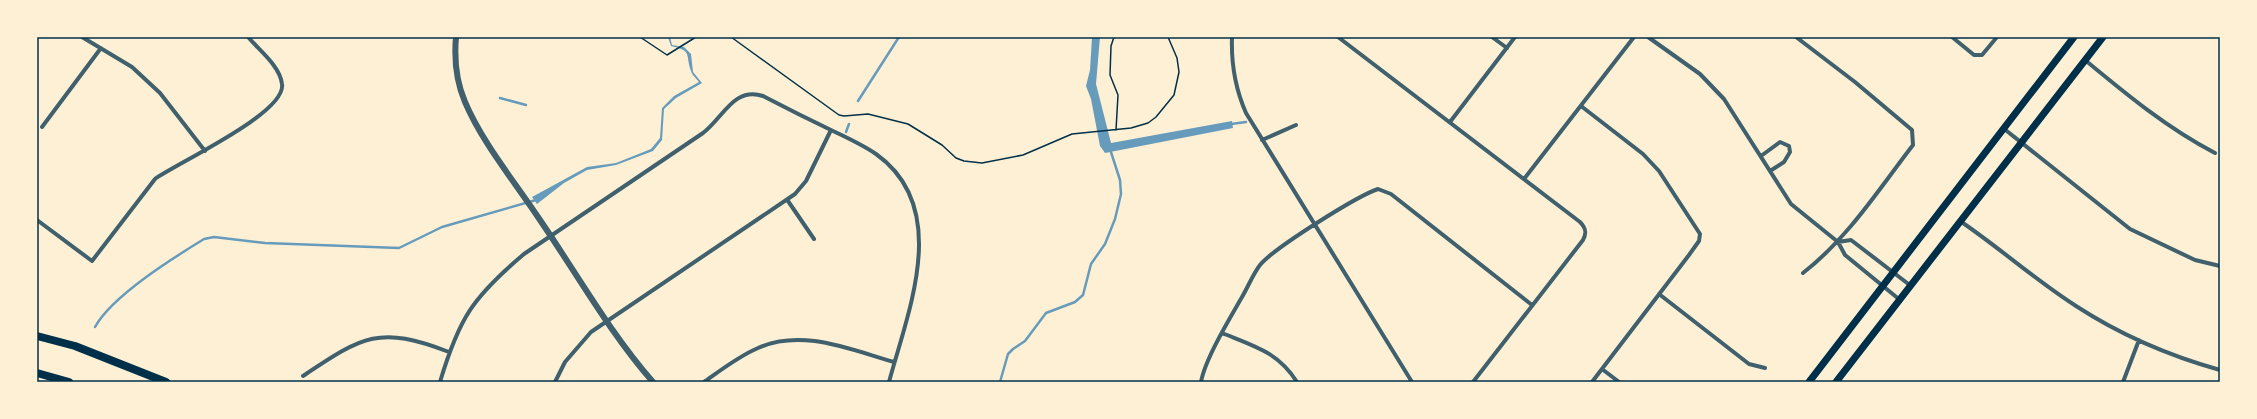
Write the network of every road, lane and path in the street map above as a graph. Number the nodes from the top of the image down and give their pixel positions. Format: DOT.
graph roads {
  1 [pos="82,37"];
  2 [pos="248,37"];
  3 [pos="456,37"];
  4 [pos="640,37"];
  5 [pos="696,37"];
  6 [pos="731,37"];
  7 [pos="1114,37"];
  8 [pos="1168,37"];
  9 [pos="1232,37"];
  10 [pos="1338,37"];
  11 [pos="1492,37"];
  12 [pos="1515,37"];
  13 [pos="1634,37"];
  14 [pos="1648,37"];
  15 [pos="1796,37"];
  16 [pos="1952,37"];
  17 [pos="1997,37"];
  18 [pos="2074,37"];
  19 [pos="2102,37"];
  20 [pos="101,48"];
  21 [pos="1506,48"];
  22 [pos="2085,60"];
  23 [pos="1581,106"];
  24 [pos="1450,122"];
  25 [pos="1296,124"];
  26 [pos="42,126"];
  27 [pos="2003,128"];
  28 [pos="831,130"];
  29 [pos="1116,130"];
  30 [pos="1262,140"];
  31 [pos="2021,143"];
  32 [pos="205,151"];
  33 [pos="2215,153"];
  34 [pos="1761,156"];
  35 [pos="1770,171"];
  36 [pos="1524,179"];
  37 [pos="788,201"];
  38 [pos="37,220"];
  39 [pos="1960,222"];
  40 [pos="1315,226"];
  41 [pos="551,236"];
  42 [pos="814,240"];
  43 [pos="1838,242"];
  44 [pos="2220,266"];
  45 [pos="1893,272"];
  46 [pos="1803,273"];
  47 [pos="1882,286"];
  48 [pos="1910,286"];
  49 [pos="1659,294"];
  50 [pos="1900,300"];
  51 [pos="1532,305"];
  52 [pos="608,321"];
  53 [pos="1222,333"];
  54 [pos="37,336"];
  55 [pos="2139,340"];
  56 [pos="449,352"];
  57 [pos="894,362"];
  58 [pos="1765,368"];
  59 [pos="1602,369"];
  60 [pos="2220,370"];
  61 [pos="37,373"];
  62 [pos="303,376"];
  63 [pos="69,382"];
  64 [pos="166,382"];
  65 [pos="440,382"];
  66 [pos="555,382"];
  67 [pos="653,382"];
  68 [pos="704,382"];
  69 [pos="889,382"];
  70 [pos="1201,382"];
  71 [pos="1297,382"];
  72 [pos="1412,382"];
  73 [pos="1473,382"];
  74 [pos="1592,382"];
  75 [pos="1619,382"];
  76 [pos="1809,382"];
  77 [pos="1836,382"];
  78 [pos="2123,382"];
  1 -- 20 [label="street"];
  2 -- 32 [label="street"];
  3 -- 41 [label="street"];
  4 -- 5 [label="path"];
  6 -- 29 [label="path"];
  7 -- 29 [label="path"];
  8 -- 29 [label="path"];
  9 -- 30 [label="street"];
  10 -- 24 [label="street"];
  11 -- 21 [label="street"];
  12 -- 21 [label="street"];
  13 -- 23 [label="street"];
  14 -- 34 [label="street"];
  15 -- 43 [label="street"];
  16 -- 17 [label="street"];
  18 -- 27 [label="main road"];
  19 -- 22 [label="main road"];
  20 -- 26 [label="street"];
  20 -- 32 [label="street"];
  21 -- 24 [label="street"];
  22 -- 31 [label="main road"];
  22 -- 33 [label="street"];
  23 -- 36 [label="street"];
  23 -- 49 [label="street"];
  24 -- 36 [label="street"];
  25 -- 30 [label="street"];
  27 -- 31 [label="street"];
  27 -- 45 [label="main road"];
  28 -- 37 [label="street"];
  28 -- 41 [label="street"];
  28 -- 57 [label="street"];
  30 -- 40 [label="street"];
  31 -- 39 [label="main road"];
  31 -- 44 [label="street"];
  32 -- 38 [label="street"];
  34 -- 35 [label="street"];
  34 -- 35 [label="street"];
  35 -- 43 [label="street"];
  36 -- 51 [label="street"];
  37 -- 42 [label="street"];
  37 -- 52 [label="street"];
  39 -- 48 [label="main road"];
  39 -- 55 [label="street"];
  40 -- 51 [label="street"];
  40 -- 53 [label="street"];
  40 -- 72 [label="street"];
  41 -- 52 [label="street"];
  41 -- 56 [label="street"];
  43 -- 45 [label="street"];
  43 -- 46 [label="street"];
  43 -- 47 [label="street"];
  45 -- 47 [label="main road"];
  45 -- 48 [label="street"];
  47 -- 50 [label="street"];
  47 -- 76 [label="main road"];
  48 -- 50 [label="main road"];
  49 -- 58 [label="street"];
  49 -- 59 [label="street"];
  50 -- 77 [label="main road"];
  51 -- 73 [label="street"];
  52 -- 66 [label="street"];
  52 -- 67 [label="street"];
  53 -- 70 [label="street"];
  53 -- 71 [label="street"];
  54 -- 64 [label="main road"];
  55 -- 60 [label="street"];
  55 -- 78 [label="street"];
  56 -- 62 [label="street"];
  56 -- 65 [label="street"];
  57 -- 68 [label="street"];
  57 -- 69 [label="street"];
  59 -- 74 [label="street"];
  59 -- 75 [label="street"];
  61 -- 63 [label="main road"];
}
